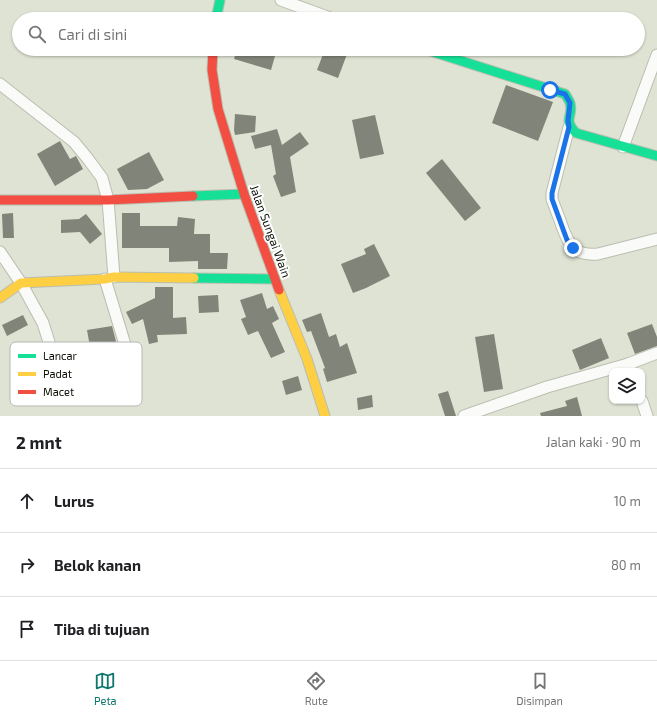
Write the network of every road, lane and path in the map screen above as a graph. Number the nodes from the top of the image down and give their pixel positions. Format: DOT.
graph roads {
  1 [pos="220,0"];
  2 [pos="281,0"];
  3 [pos="217,12"];
  4 [pos="314,12"];
  5 [pos="657,55"];
  6 [pos="213,56"];
  7 [pos="446,56"];
  8 [pos="0,84"];
  9 [pos="569,127"];
  10 [pos="623,147"];
  11 [pos="657,156"];
  12 [pos="244,194"];
  13 [pos="0,200"];
  14 [pos="108,200"];
  15 [pos="657,239"];
  16 [pos="0,252"];
  17 [pos="110,278"];
  18 [pos="275,279"];
  19 [pos="21,282"];
  20 [pos="0,298"];
  21 [pos="49,342"];
  22 [pos="125,342"];
  23 [pos="657,353"];
  24 [pos="630,368"];
  25 [pos="609,373"];
  26 [pos="643,404"];
  27 [pos="325,416"];
  28 [pos="464,416"];
  29 [pos="647,416"];
  1 -- 3 [label="street"];
  2 -- 4 [label="street"];
  5 -- 10 [label="street"];
  6 -- 12 [label="street, Jalan Sungai Wain"];
  7 -- 9 [label="street"];
  8 -- 14 [label="street"];
  9 -- 10 [label="street"];
  9 -- 15 [label="street"];
  10 -- 11 [label="street"];
  12 -- 14 [label="street"];
  12 -- 18 [label="street, Jalan Sungai Wain"];
  13 -- 14 [label="street"];
  14 -- 17 [label="street"];
  16 -- 19 [label="street"];
  17 -- 18 [label="street"];
  17 -- 19 [label="street"];
  17 -- 22 [label="street"];
  18 -- 27 [label="street, Jalan Sungai Wain"];
  19 -- 20 [label="street"];
  19 -- 21 [label="street"];
  23 -- 24 [label="street"];
  25 -- 28 [label="street"];
  26 -- 29 [label="street"];
}
